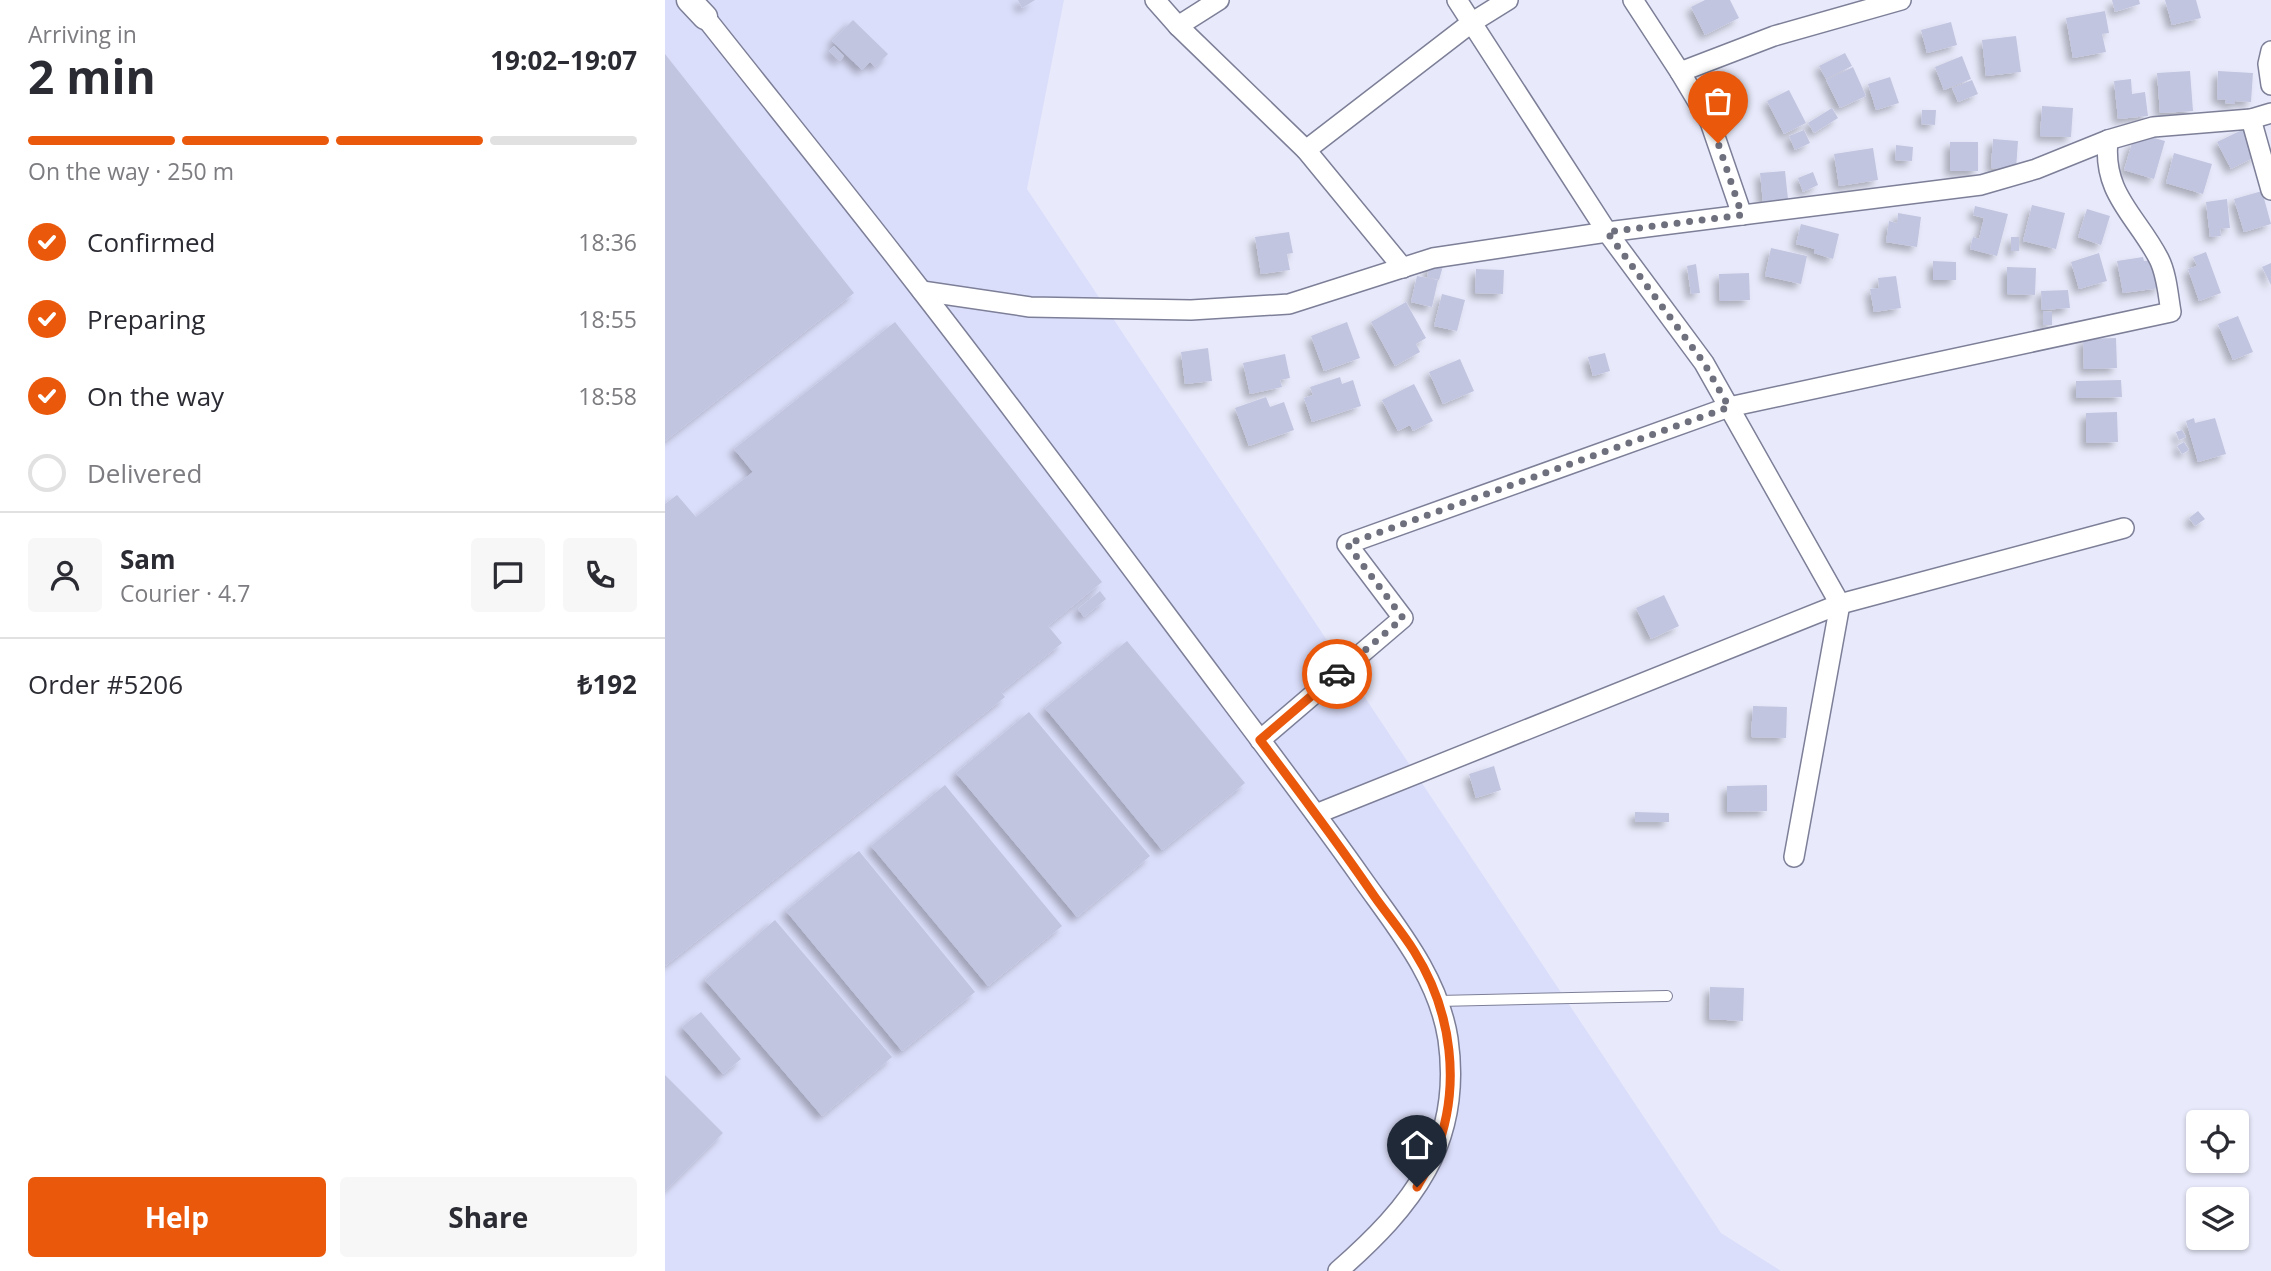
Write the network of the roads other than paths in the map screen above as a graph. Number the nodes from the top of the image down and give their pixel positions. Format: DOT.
graph roads {
  1 [pos="1155,0"];
  2 [pos="1219,0"];
  3 [pos="1457,0"];
  4 [pos="1508,0"];
  5 [pos="1633,0"];
  6 [pos="1901,0"];
  7 [pos="696,6"];
  8 [pos="1471,23"];
  9 [pos="1178,26"];
  10 [pos="2271,51"];
  11 [pos="1680,72"];
  12 [pos="2271,85"];
  13 [pos="2271,113"];
  14 [pos="2251,119"];
  15 [pos="2108,140"];
  16 [pos="1306,150"];
  17 [pos="2271,190"];
  18 [pos="1742,215"];
  19 [pos="1607,232"];
  20 [pos="1403,268"];
  21 [pos="922,291"];
  22 [pos="1729,407"];
  23 [pos="2124,528"];
  24 [pos="1840,604"];
  25 [pos="1260,740"];
  26 [pos="1316,814"];
  27 [pos="1794,857"];
  28 [pos="1667,996"];
  29 [pos="1438,1001"];
  30 [pos="1338,1271"];
  1 -- 9 [label="street"];
  2 -- 9 [label="street"];
  3 -- 8 [label="street"];
  4 -- 8 [label="street"];
  5 -- 11 [label="street"];
  6 -- 11 [label="street"];
  7 -- 21 [label="street"];
  8 -- 16 [label="street"];
  8 -- 19 [label="street"];
  9 -- 16 [label="street"];
  10 -- 12 [label="street"];
  11 -- 18 [label="street"];
  13 -- 14 [label="street"];
  14 -- 15 [label="street"];
  14 -- 17 [label="street"];
  15 -- 18 [label="street"];
  15 -- 22 [label="street"];
  16 -- 20 [label="street"];
  18 -- 19 [label="street"];
  19 -- 20 [label="street"];
  19 -- 22 [label="street"];
  20 -- 21 [label="street"];
  21 -- 25 [label="street"];
  22 -- 24 [label="street"];
  22 -- 25 [label="street"];
  23 -- 24 [label="street"];
  24 -- 26 [label="street"];
  24 -- 27 [label="street"];
  25 -- 26 [label="street"];
  26 -- 29 [label="street"];
  28 -- 29 [label="lane"];
  29 -- 30 [label="street"];
}
